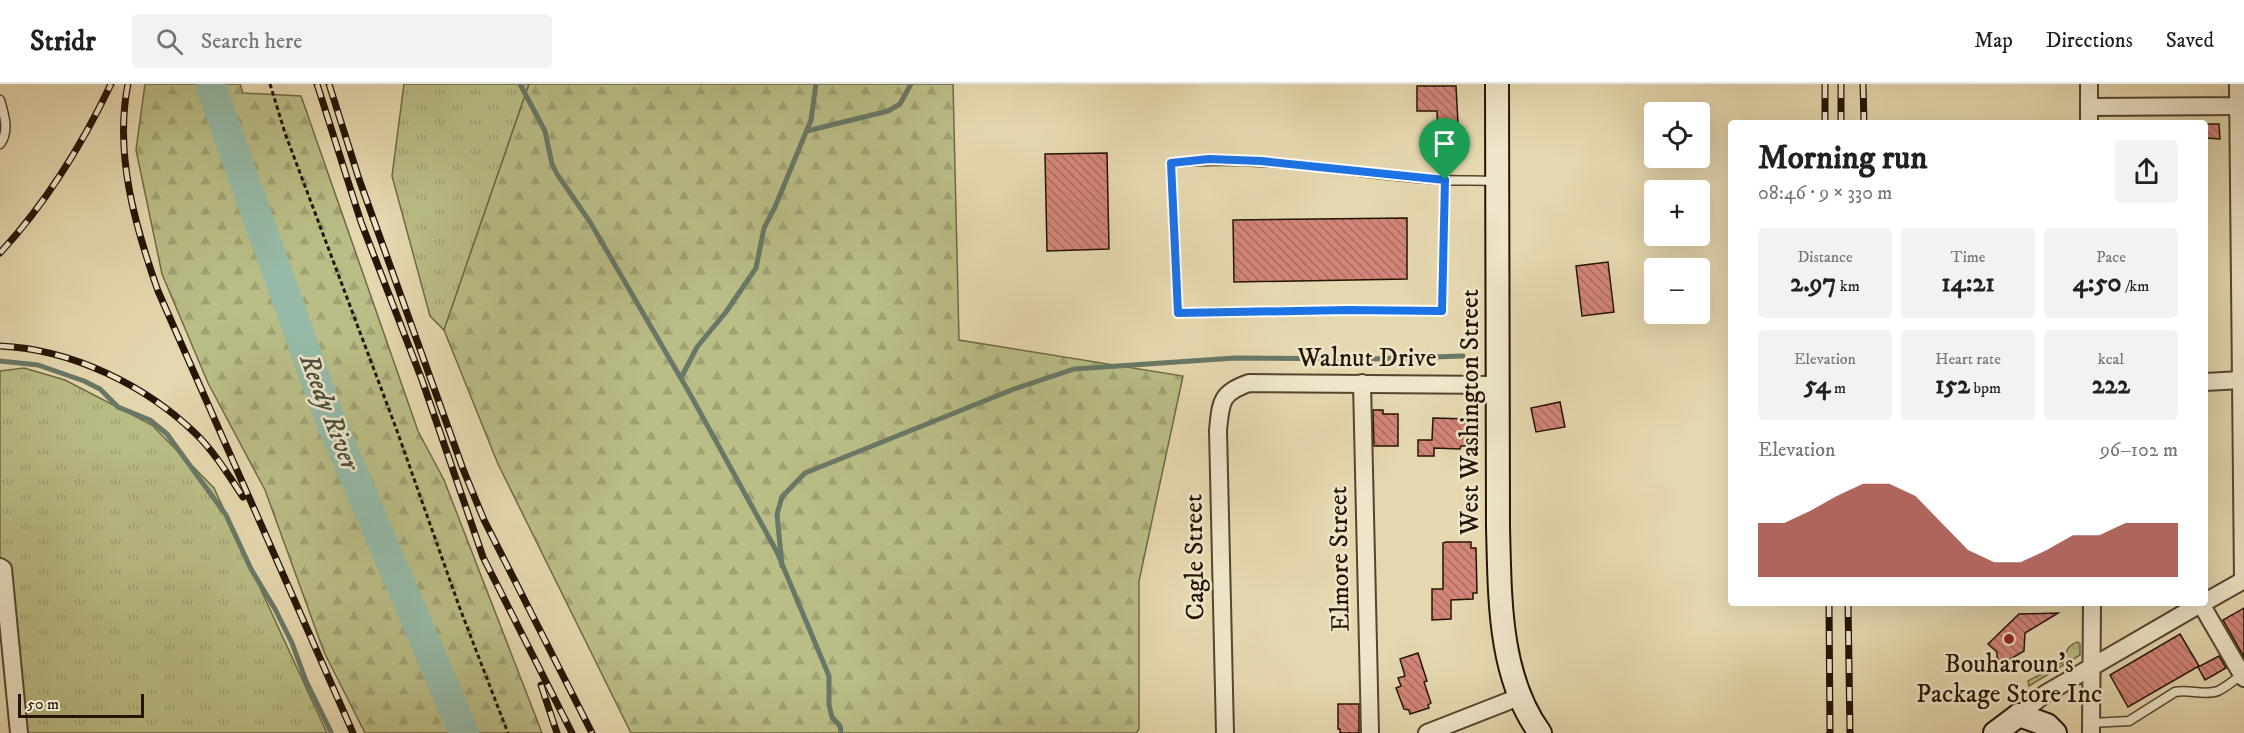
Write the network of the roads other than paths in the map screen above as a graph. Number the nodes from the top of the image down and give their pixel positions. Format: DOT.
graph roads {
  1 [pos="1497,84"];
  2 [pos="2089,84"];
  3 [pos="2238,84"];
  4 [pos="0,100"];
  5 [pos="2241,102"];
  6 [pos="2089,115"];
  7 [pos="0,144"];
  8 [pos="1445,180"];
  9 [pos="1498,181"];
  10 [pos="2243,380"];
  11 [pos="2208,381"];
  12 [pos="1362,384"];
  13 [pos="1498,385"];
  14 [pos="1236,387"];
  15 [pos="1,568"];
  16 [pos="2243,580"];
  17 [pos="2208,600"];
  18 [pos="2092,606"];
  19 [pos="2198,606"];
  20 [pos="2205,606"];
  21 [pos="2092,666"];
  22 [pos="6,672"];
  23 [pos="2243,676"];
  24 [pos="1519,697"];
  25 [pos="2023,724"];
  26 [pos="2091,728"];
  27 [pos="19,733"];
  28 [pos="1225,733"];
  29 [pos="1370,733"];
  30 [pos="1426,733"];
  31 [pos="1540,733"];
  32 [pos="1995,733"];
  33 [pos="2055,733"];
  1 -- 9 [label="street, West Washington Street"];
  2 -- 6 [label="street"];
  3 -- 5 [label="street"];
  4 -- 7 [label="lane"];
  5 -- 6 [label="street"];
  5 -- 10 [label="street"];
  8 -- 8 [label="lane"];
  8 -- 9 [label="lane"];
  9 -- 13 [label="street, West Washington Street"];
  10 -- 11 [label="street"];
  10 -- 16 [label="street"];
  12 -- 13 [label="street, Walnut Drive"];
  12 -- 14 [label="street, Walnut Drive"];
  12 -- 29 [label="street, Elmore Street"];
  13 -- 24 [label="street, West Washington Street"];
  14 -- 28 [label="street, Cagle Street"];
  15 -- 22 [label="street"];
  16 -- 17 [label="street"];
  18 -- 21 [label="street"];
  19 -- 21 [label="street"];
  20 -- 23 [label="street"];
  21 -- 25 [label="street"];
  21 -- 26 [label="street"];
  22 -- 27 [label="street"];
  23 -- 26 [label="lane"];
  24 -- 30 [label="street"];
  24 -- 31 [label="street, West Washington Street"];
  25 -- 32 [label="street"];
  25 -- 33 [label="street"];
}
